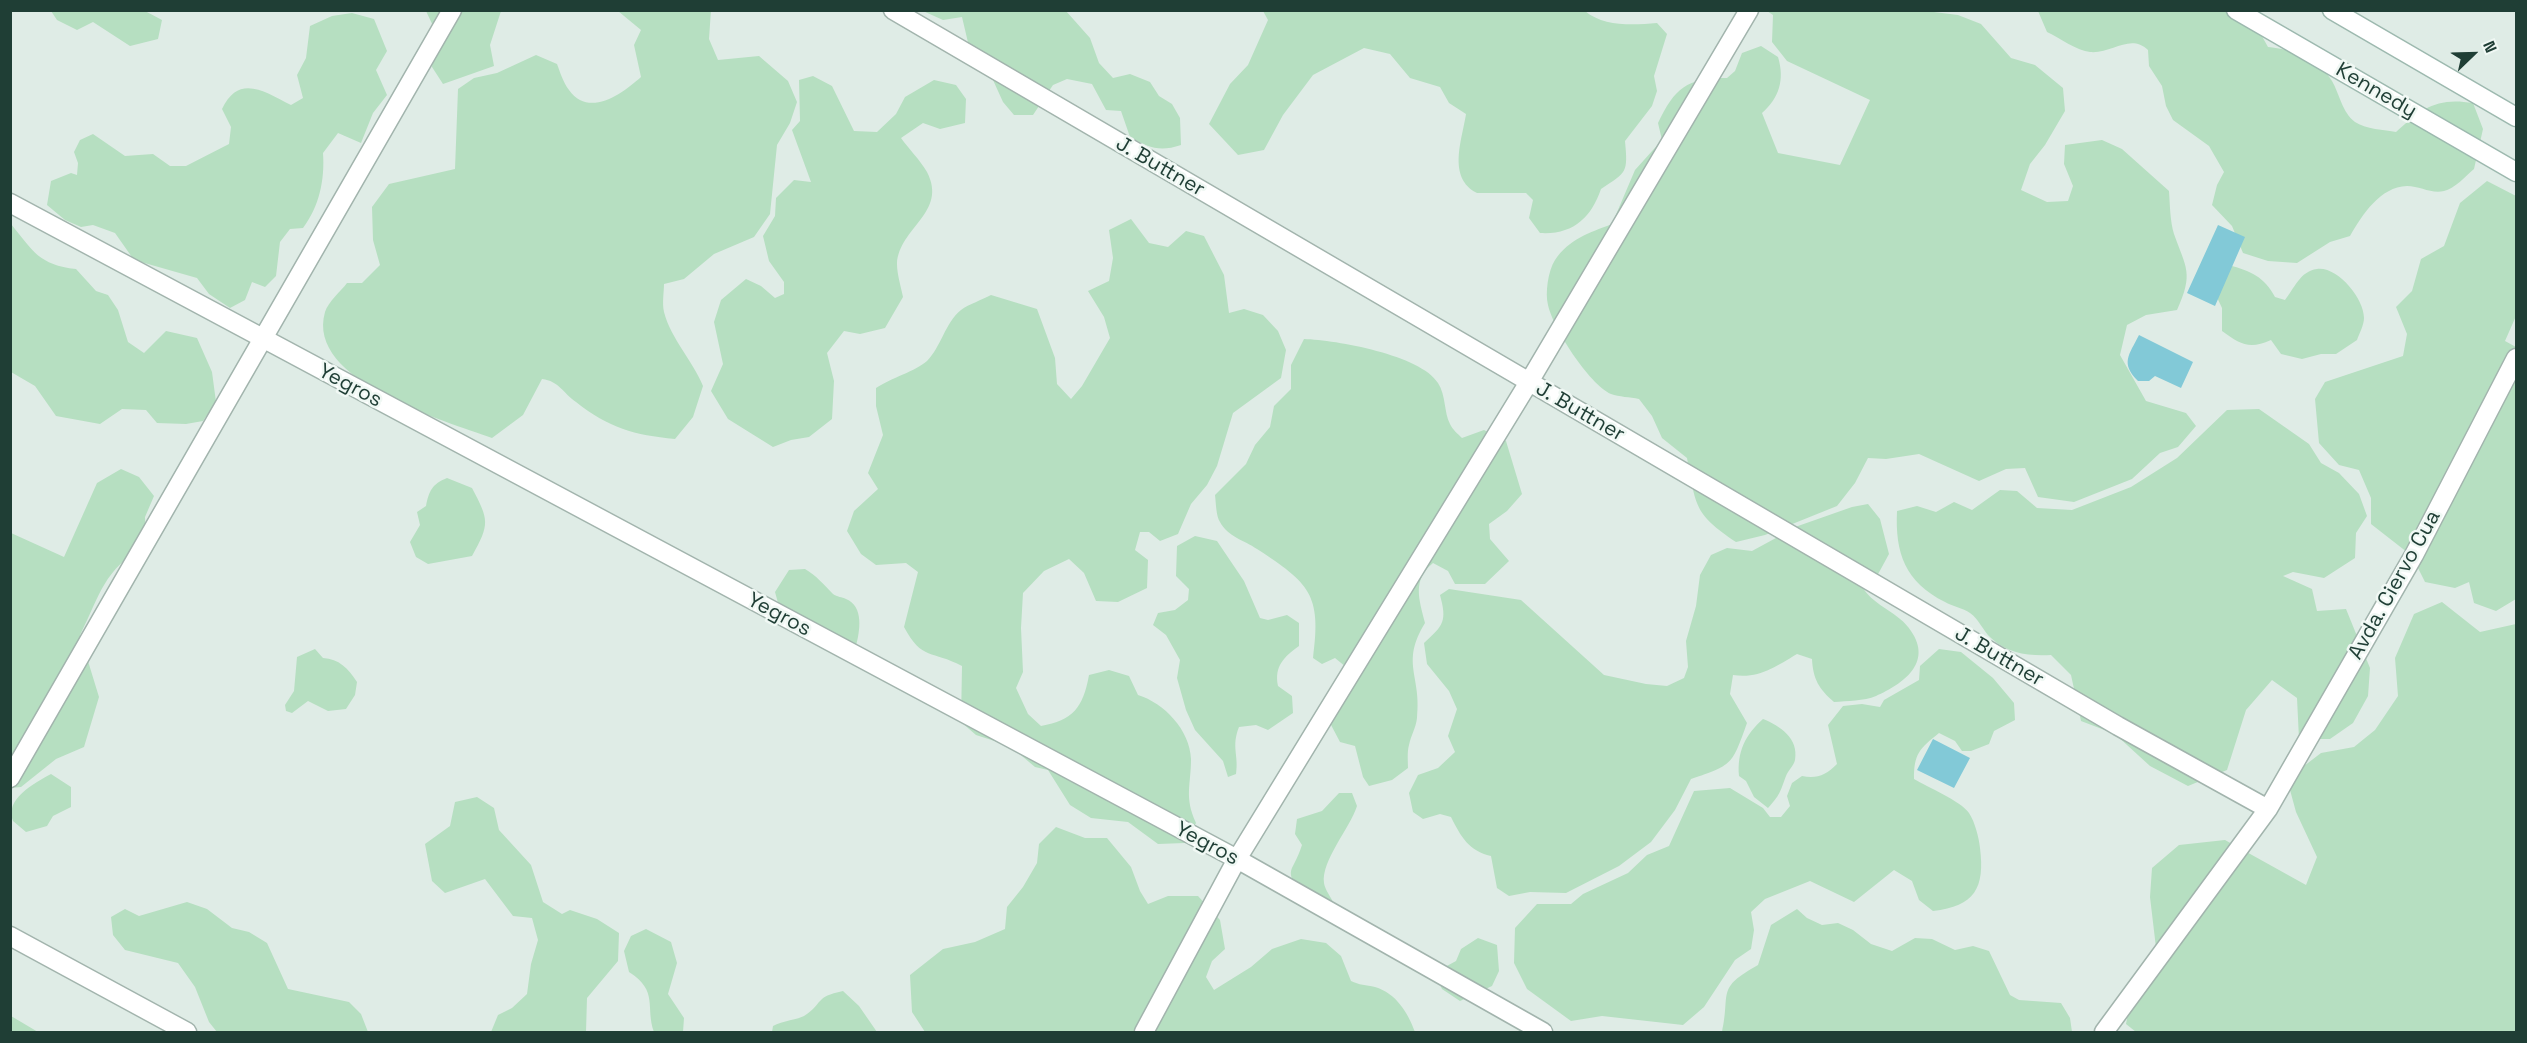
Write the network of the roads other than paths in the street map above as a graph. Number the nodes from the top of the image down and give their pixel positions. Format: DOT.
graph roads {
  1 [pos="452,10"];
  2 [pos="893,10"];
  3 [pos="1749,10"];
  4 [pos="2236,10"];
  5 [pos="2332,10"];
  6 [pos="2517,117"];
  7 [pos="2517,172"];
  8 [pos="10,203"];
  9 [pos="264,339"];
  10 [pos="2517,358"];
  11 [pos="1529,382"];
  12 [pos="10,778"];
  13 [pos="2268,810"];
  14 [pos="1237,859"];
  15 [pos="10,936"];
  16 [pos="187,1032"];
  17 [pos="1144,1032"];
  18 [pos="1544,1032"];
  19 [pos="2104,1032"];
  1 -- 9 [label="street"];
  2 -- 11 [label="street, J. Buttner"];
  3 -- 11 [label="street"];
  4 -- 7 [label="street, Kennedy"];
  5 -- 6 [label="street"];
  8 -- 9 [label="street, Yegros"];
  9 -- 12 [label="street"];
  9 -- 14 [label="street, Yegros"];
  10 -- 13 [label="street, Avda. Ciervo Cua"];
  11 -- 13 [label="street, J. Buttner"];
  11 -- 14 [label="street"];
  13 -- 19 [label="street, Avda. Ciervo Cua"];
  14 -- 17 [label="street"];
  14 -- 18 [label="street, Yegros"];
  15 -- 16 [label="street"];
}
